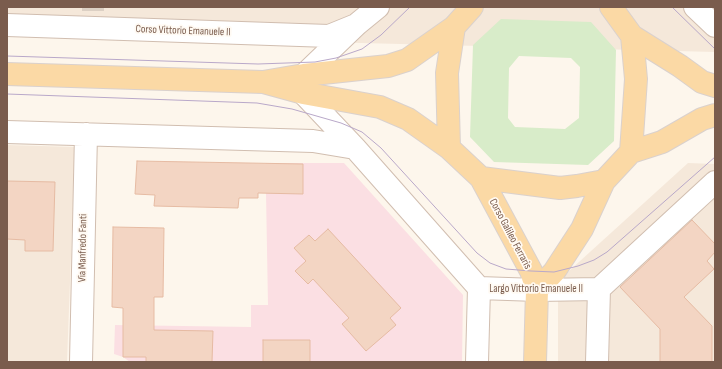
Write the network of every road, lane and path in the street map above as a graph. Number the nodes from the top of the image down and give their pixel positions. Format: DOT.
graph roads {
  1 [pos="378,7"];
  2 [pos="472,7"];
  3 [pos="611,7"];
  4 [pos="695,7"];
  5 [pos="7,25"];
  6 [pos="356,25"];
  7 [pos="715,26"];
  8 [pos="454,27"];
  9 [pos="632,36"];
  10 [pos="7,74"];
  11 [pos="304,84"];
  12 [pos="715,86"];
  13 [pos="715,115"];
  14 [pos="7,132"];
  15 [pos="86,134"];
  16 [pos="355,148"];
  17 [pos="449,148"];
  18 [pos="631,152"];
  19 [pos="481,178"];
  20 [pos="604,181"];
  21 [pos="714,182"];
  22 [pos="478,288"];
  23 [pos="599,289"];
  24 [pos="537,290"];
  25 [pos="81,362"];
  26 [pos="477,362"];
  27 [pos="535,362"];
  28 [pos="597,362"];
  1 -- 6 [label="street"];
  2 -- 8 [label="main road"];
  3 -- 9 [label="main road"];
  4 -- 7 [label="street"];
  5 -- 6 [label="street, Corso Vittorio Emanuele II"];
  6 -- 11 [label="street"];
  8 -- 11 [label="main road"];
  8 -- 17 [label="main road"];
  9 -- 12 [label="main road"];
  9 -- 18 [label="main road"];
  10 -- 11 [label="main road"];
  11 -- 16 [label="street, Largo Vittorio Emanuele II"];
  11 -- 17 [label="main road"];
  13 -- 18 [label="main road"];
  14 -- 15 [label="street"];
  15 -- 16 [label="street"];
  15 -- 25 [label="street, Via Manfredo Fanti"];
  16 -- 22 [label="street, Largo Vittorio Emanuele II"];
  17 -- 19 [label="main road"];
  18 -- 20 [label="main road"];
  19 -- 20 [label="main road"];
  19 -- 24 [label="main road, Corso Galileo Ferraris"];
  20 -- 24 [label="main road"];
  21 -- 23 [label="street, Largo Vittorio Emanuele II"];
  22 -- 24 [label="street, Largo Vittorio Emanuele II"];
  22 -- 26 [label="street"];
  23 -- 24 [label="street, Largo Vittorio Emanuele II"];
  23 -- 28 [label="street"];
  24 -- 27 [label="main road, Corso Galileo Ferraris"];
}
